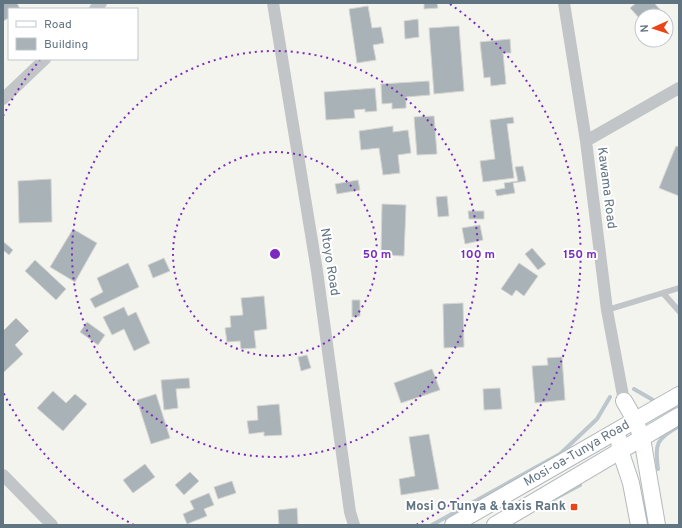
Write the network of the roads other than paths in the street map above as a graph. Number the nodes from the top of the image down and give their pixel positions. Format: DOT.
graph roads {
  1 [pos="274,3"];
  2 [pos="564,3"];
  3 [pos="44,60"];
  4 [pos="679,88"];
  5 [pos="3,99"];
  6 [pos="586,141"];
  7 [pos="679,288"];
  8 [pos="663,293"];
  9 [pos="607,310"];
  10 [pos="679,311"];
  11 [pos="679,395"];
  12 [pos="624,401"];
  13 [pos="679,416"];
  14 [pos="635,420"];
  15 [pos="619,430"];
  16 [pos="642,438"];
  17 [pos="620,450"];
  18 [pos="3,475"];
  19 [pos="501,515"];
  20 [pos="52,525"];
  21 [pos="354,525"];
  22 [pos="453,525"];
  23 [pos="638,525"];
  24 [pos="657,525"];
  1 -- 21 [label="street, Ntoyo Road"];
  2 -- 6 [label="street, Kawama Road"];
  3 -- 5 [label="street"];
  4 -- 6 [label="street"];
  6 -- 9 [label="street, Kawama Road"];
  7 -- 8 [label="lane"];
  8 -- 9 [label="lane"];
  8 -- 10 [label="lane"];
  9 -- 12 [label="street, Kawama Road"];
  11 -- 14 [label="main road, Mosi-oa-Tunya Road"];
  12 -- 14 [label="main road"];
  12 -- 15 [label="main road"];
  13 -- 16 [label="main road, Mosi-oa-Tunya Road"];
  14 -- 15 [label="main road, Mosi-oa-Tunya Road"];
  14 -- 16 [label="main road"];
  15 -- 17 [label="main road"];
  15 -- 19 [label="main road, Mosi-oa-Tunya Road"];
  16 -- 17 [label="main road, Mosi-oa-Tunya Road"];
  16 -- 24 [label="main road"];
  17 -- 19 [label="main road, Mosi-oa-Tunya Road"];
  17 -- 23 [label="main road"];
  18 -- 20 [label="street"];
  19 -- 22 [label="main road, Mosi-oa-Tunya Road"];
}
